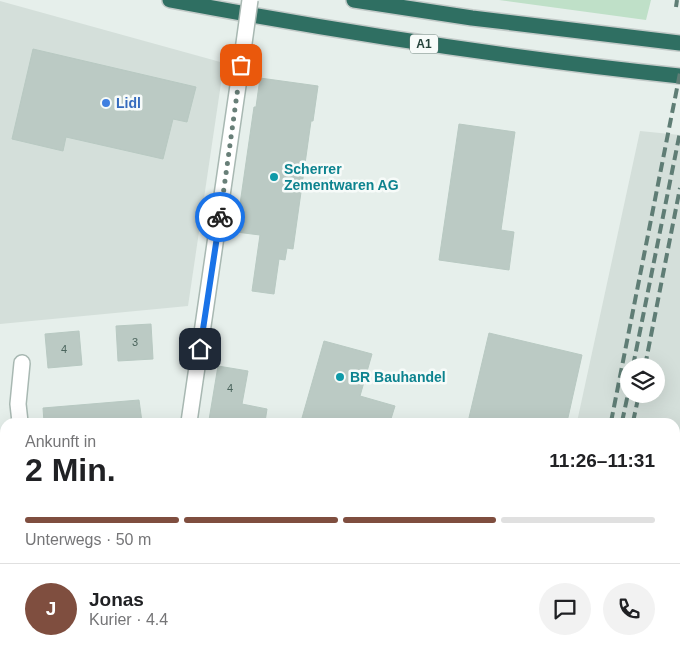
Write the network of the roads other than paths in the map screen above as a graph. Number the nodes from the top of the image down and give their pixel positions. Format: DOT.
graph roads {
  1 [pos="170,0"];
  2 [pos="250,0"];
  3 [pos="354,0"];
  4 [pos="680,43"];
  5 [pos="680,76"];
  6 [pos="22,363"];
  7 [pos="20,418"];
  8 [pos="189,418"];
  1 -- 5 [label="highway, A1"];
  2 -- 8 [label="street, bridge"];
  3 -- 4 [label="highway"];
  6 -- 7 [label="street"];
}
